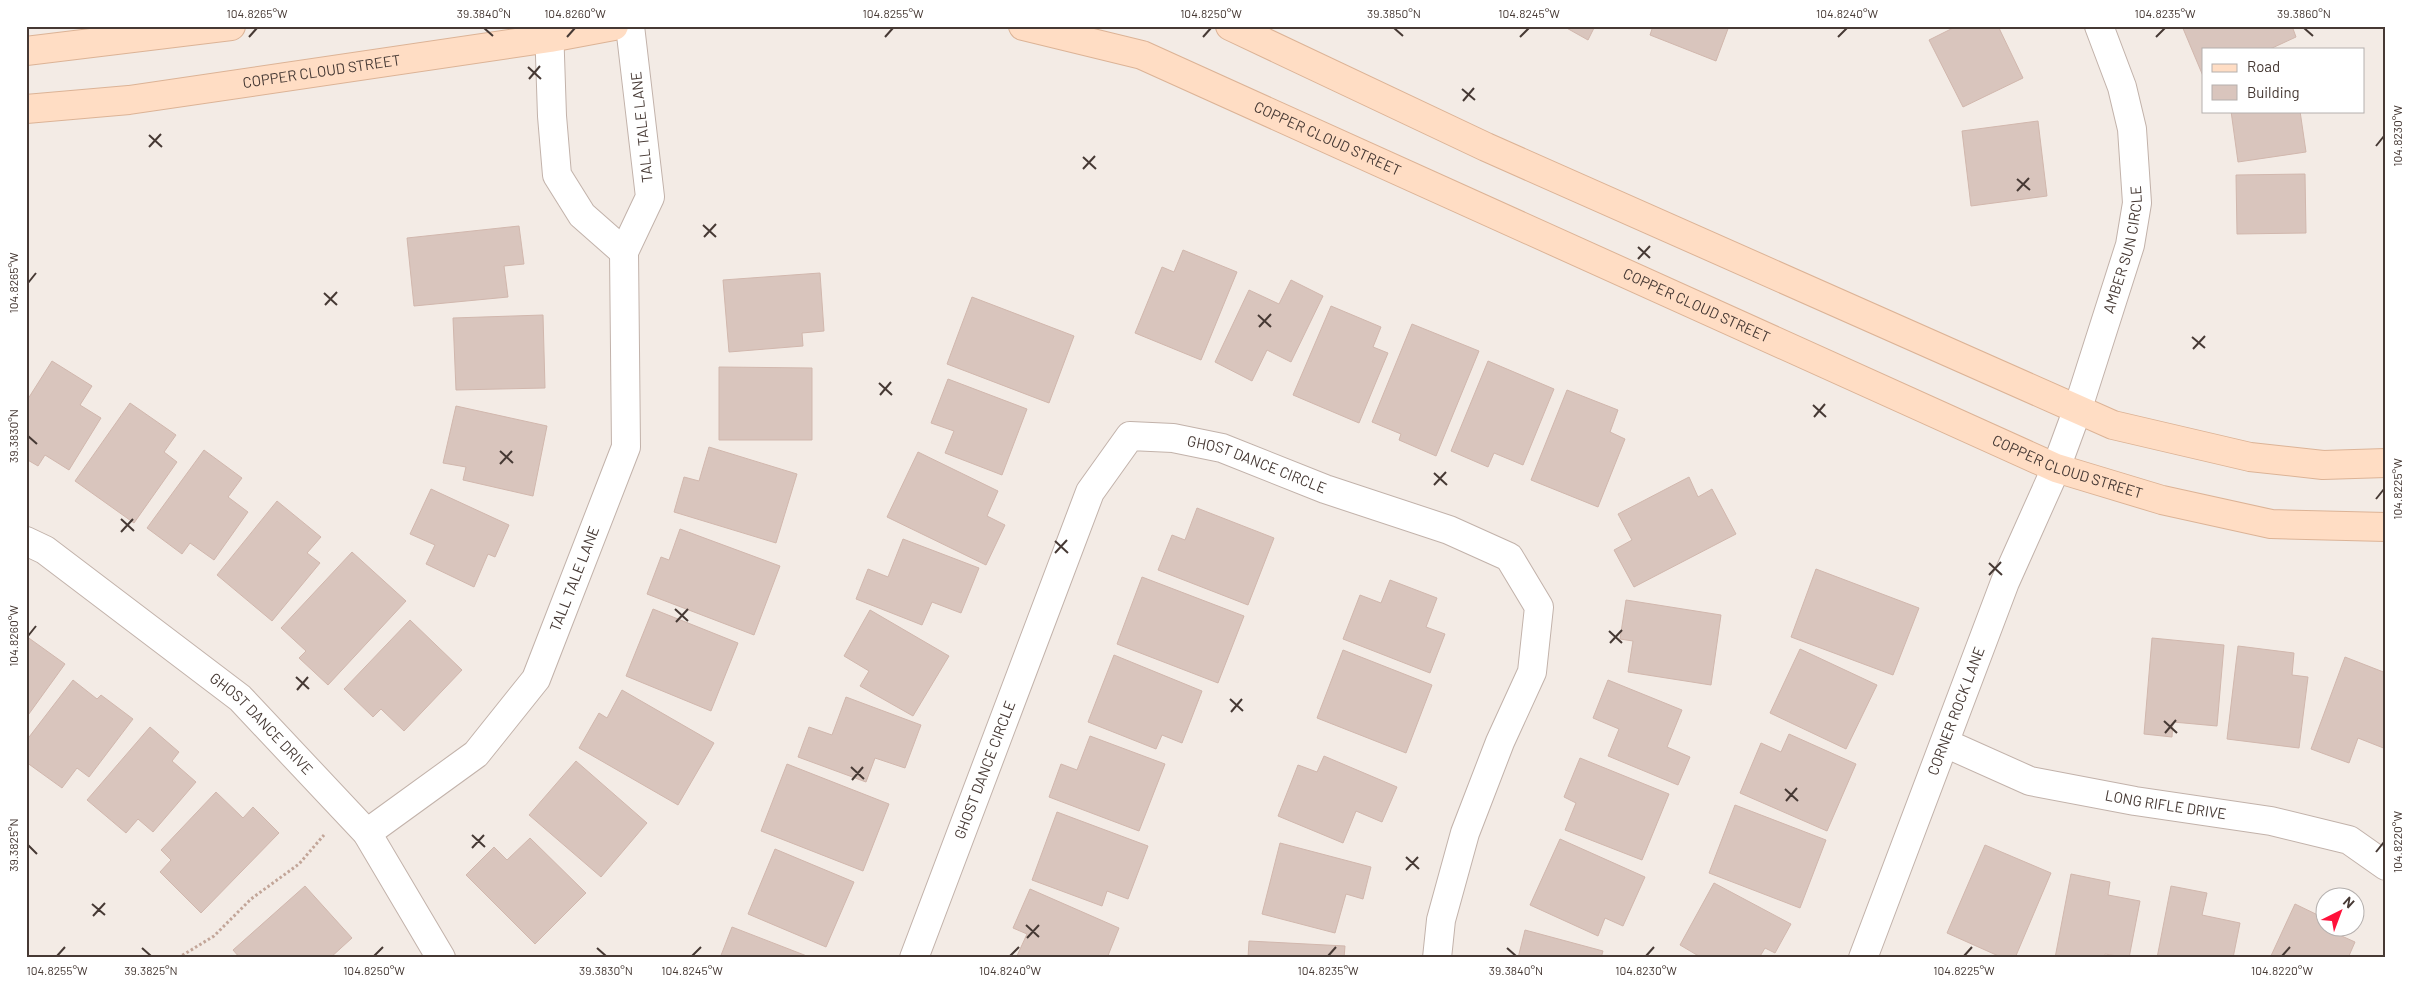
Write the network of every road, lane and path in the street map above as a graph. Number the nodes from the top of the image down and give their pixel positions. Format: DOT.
graph roads {
  1 [pos="231,26"];
  2 [pos="614,26"];
  3 [pos="630,26"];
  4 [pos="1023,26"];
  5 [pos="1230,26"];
  6 [pos="2099,26"];
  7 [pos="549,32"];
  8 [pos="26,51"];
  9 [pos="26,108"];
  10 [pos="624,252"];
  11 [pos="2077,411"];
  12 [pos="2386,463"];
  13 [pos="2056,468"];
  14 [pos="2386,527"];
  15 [pos="26,541"];
  16 [pos="1945,743"];
  17 [pos="345,810"];
  18 [pos="367,833"];
  19 [pos="2386,866"];
  20 [pos="178,958"];
  21 [pos="442,958"];
  22 [pos="914,958"];
  23 [pos="1437,958"];
  24 [pos="1863,958"];
  1 -- 8 [label="street"];
  2 -- 7 [label="street, COPPER CLOUD STREET"];
  3 -- 10 [label="street, TALL TALE LANE"];
  4 -- 13 [label="street, COPPER CLOUD STREET"];
  5 -- 11 [label="street"];
  6 -- 11 [label="street, AMBER SUN CIRCLE"];
  7 -- 9 [label="street, COPPER CLOUD STREET"];
  7 -- 10 [label="street"];
  10 -- 18 [label="street, TALL TALE LANE"];
  11 -- 12 [label="street"];
  11 -- 13 [label="street, AMBER SUN CIRCLE"];
  13 -- 14 [label="street, COPPER CLOUD STREET"];
  13 -- 16 [label="street, CORNER ROCK LANE"];
  15 -- 17 [label="street, GHOST DANCE DRIVE"];
  16 -- 19 [label="street, LONG RIFLE DRIVE"];
  16 -- 24 [label="street, CORNER ROCK LANE"];
  17 -- 18 [label="street, GHOST DANCE DRIVE"];
  17 -- 20 [label="path"];
  18 -- 21 [label="street, GHOST DANCE DRIVE"];
  22 -- 23 [label="street, GHOST DANCE CIRCLE"];
}
